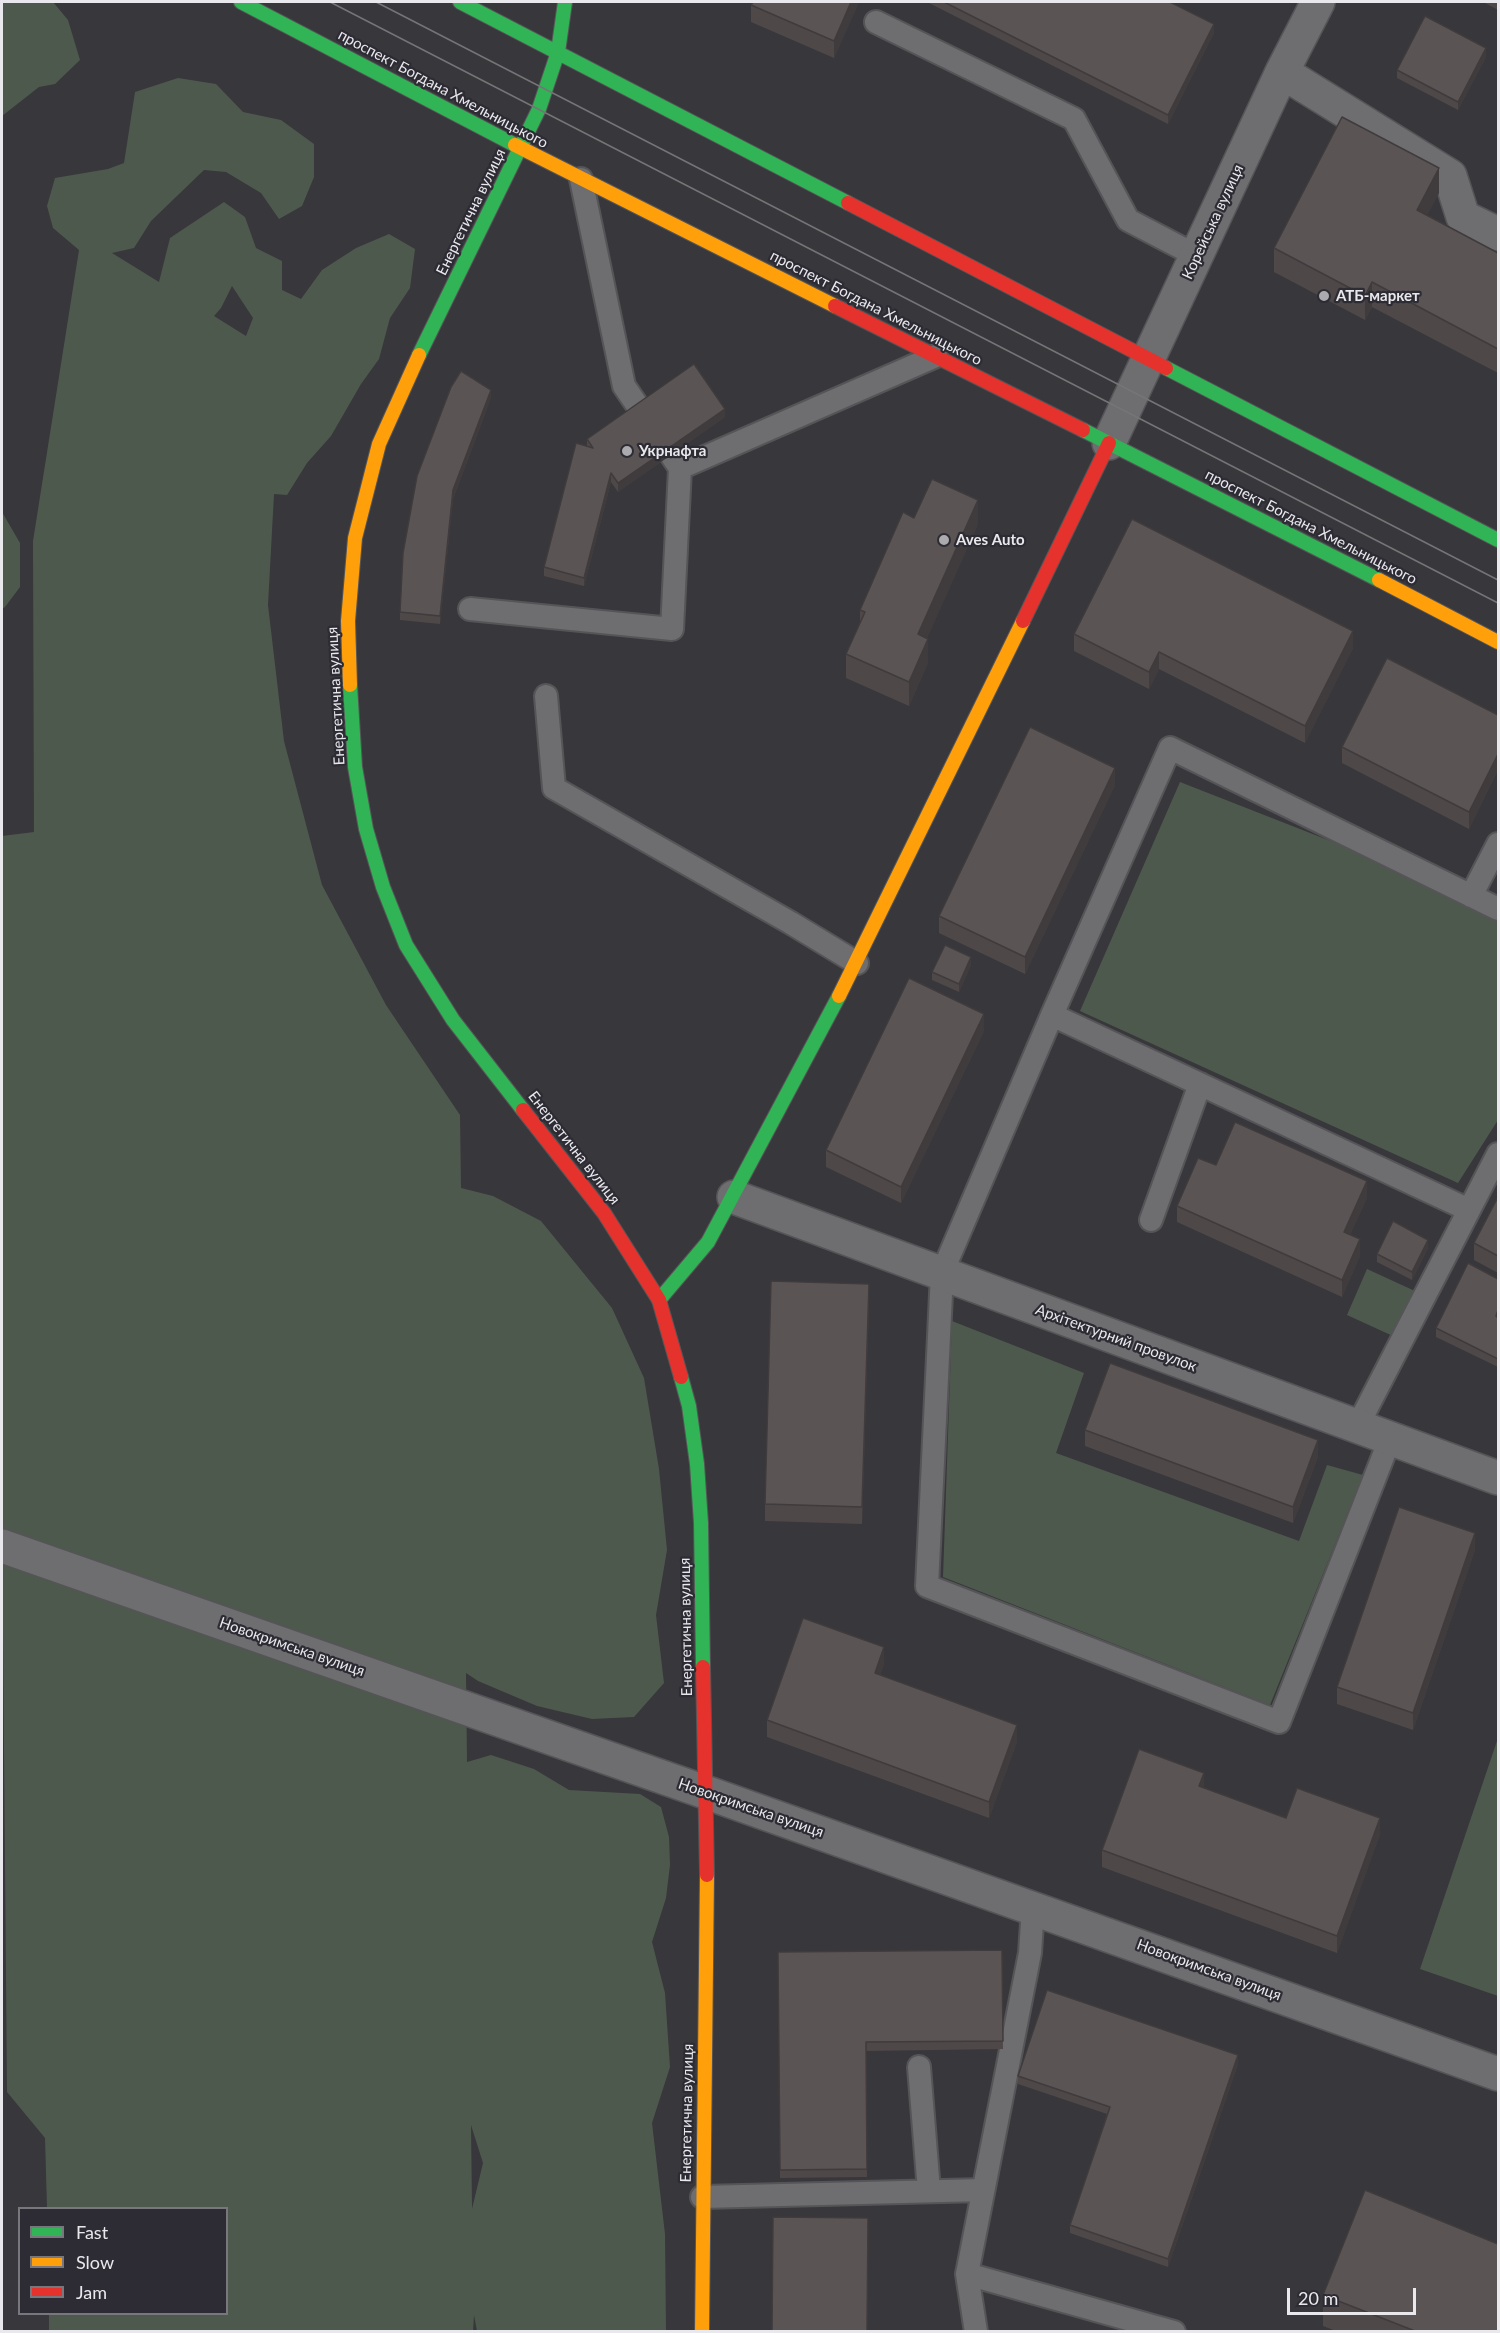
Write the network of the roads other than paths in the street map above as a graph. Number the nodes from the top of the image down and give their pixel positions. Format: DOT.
graph roads {
  1 [pos="241,2"];
  2 [pos="460,2"];
  3 [pos="566,2"];
  4 [pos="1318,2"];
  5 [pos="876,22"];
  6 [pos="558,52"];
  7 [pos="1282,72"];
  8 [pos="521,148"];
  9 [pos="581,179"];
  10 [pos="1498,234"];
  11 [pos="1197,256"];
  12 [pos="936,356"];
  13 [pos="1150,358"];
  14 [pos="1109,443"];
  15 [pos="680,468"];
  16 [pos="1498,540"];
  17 [pos="470,609"];
  18 [pos="1498,642"];
  19 [pos="546,696"];
  20 [pos="1498,844"];
  21 [pos="1471,896"];
  22 [pos="1498,909"];
  23 [pos="857,963"];
  24 [pos="1052,1015"];
  25 [pos="1200,1084"];
  26 [pos="1498,1154"];
  27 [pos="734,1197"];
  28 [pos="1469,1210"];
  29 [pos="1151,1220"];
  30 [pos="942,1273"];
  31 [pos="659,1300"];
  32 [pos="1357,1427"];
  33 [pos="1390,1439"];
  34 [pos="1498,1478"];
  35 [pos="2,1546"];
  36 [pos="705,1792"];
  37 [pos="1033,1908"];
  38 [pos="919,2067"];
  39 [pos="1498,2074"];
  40 [pos="983,2190"];
  41 [pos="929,2191"];
  42 [pos="702,2197"];
  43 [pos="967,2274"];
  44 [pos="702,2331"];
  45 [pos="976,2331"];
  46 [pos="1174,2331"];
  1 -- 8 [label="main road, проспект Богдана Хмельницького"];
  2 -- 6 [label="main road"];
  3 -- 6 [label="main road, Енергетична вулиця"];
  4 -- 7 [label="street, Корейська вулиця"];
  5 -- 11 [label="lane"];
  6 -- 8 [label="main road, Енергетична вулиця"];
  6 -- 13 [label="main road"];
  7 -- 10 [label="street"];
  7 -- 11 [label="street, Корейська вулиця"];
  8 -- 9 [label="main road, проспект Богдана Хмельницького"];
  8 -- 31 [label="main road, Енергетична вулиця"];
  9 -- 12 [label="main road, проспект Богдана Хмельницького"];
  9 -- 15 [label="lane"];
  11 -- 13 [label="street, Корейська вулиця"];
  12 -- 14 [label="main road, проспект Богдана Хмельницького"];
  12 -- 15 [label="lane"];
  13 -- 14 [label="street, Корейська вулиця"];
  13 -- 16 [label="main road"];
  14 -- 18 [label="main road, проспект Богдана Хмельницького"];
  14 -- 23 [label="main road"];
  15 -- 17 [label="lane"];
  19 -- 23 [label="lane"];
  20 -- 21 [label="lane"];
  21 -- 22 [label="lane"];
  21 -- 24 [label="lane"];
  23 -- 27 [label="main road"];
  24 -- 25 [label="lane"];
  24 -- 30 [label="lane"];
  25 -- 28 [label="lane"];
  25 -- 29 [label="lane"];
  26 -- 28 [label="lane"];
  27 -- 30 [label="street, Архітектурний провулок"];
  27 -- 31 [label="main road"];
  28 -- 32 [label="lane"];
  30 -- 32 [label="street, Архітектурний провулок"];
  30 -- 33 [label="lane"];
  31 -- 36 [label="main road, Енергетична вулиця"];
  32 -- 33 [label="street, Архітектурний провулок"];
  33 -- 34 [label="street, Архітектурний провулок"];
  35 -- 36 [label="street, Новокримська вулиця"];
  36 -- 37 [label="street, Новокримська вулиця"];
  36 -- 42 [label="main road, Енергетична вулиця"];
  37 -- 39 [label="street, Новокримська вулиця"];
  37 -- 40 [label="lane"];
  38 -- 41 [label="lane"];
  40 -- 41 [label="lane"];
  40 -- 43 [label="lane"];
  41 -- 42 [label="lane"];
  42 -- 44 [label="main road, Енергетична вулиця"];
  43 -- 45 [label="lane"];
  43 -- 46 [label="lane"];
}
